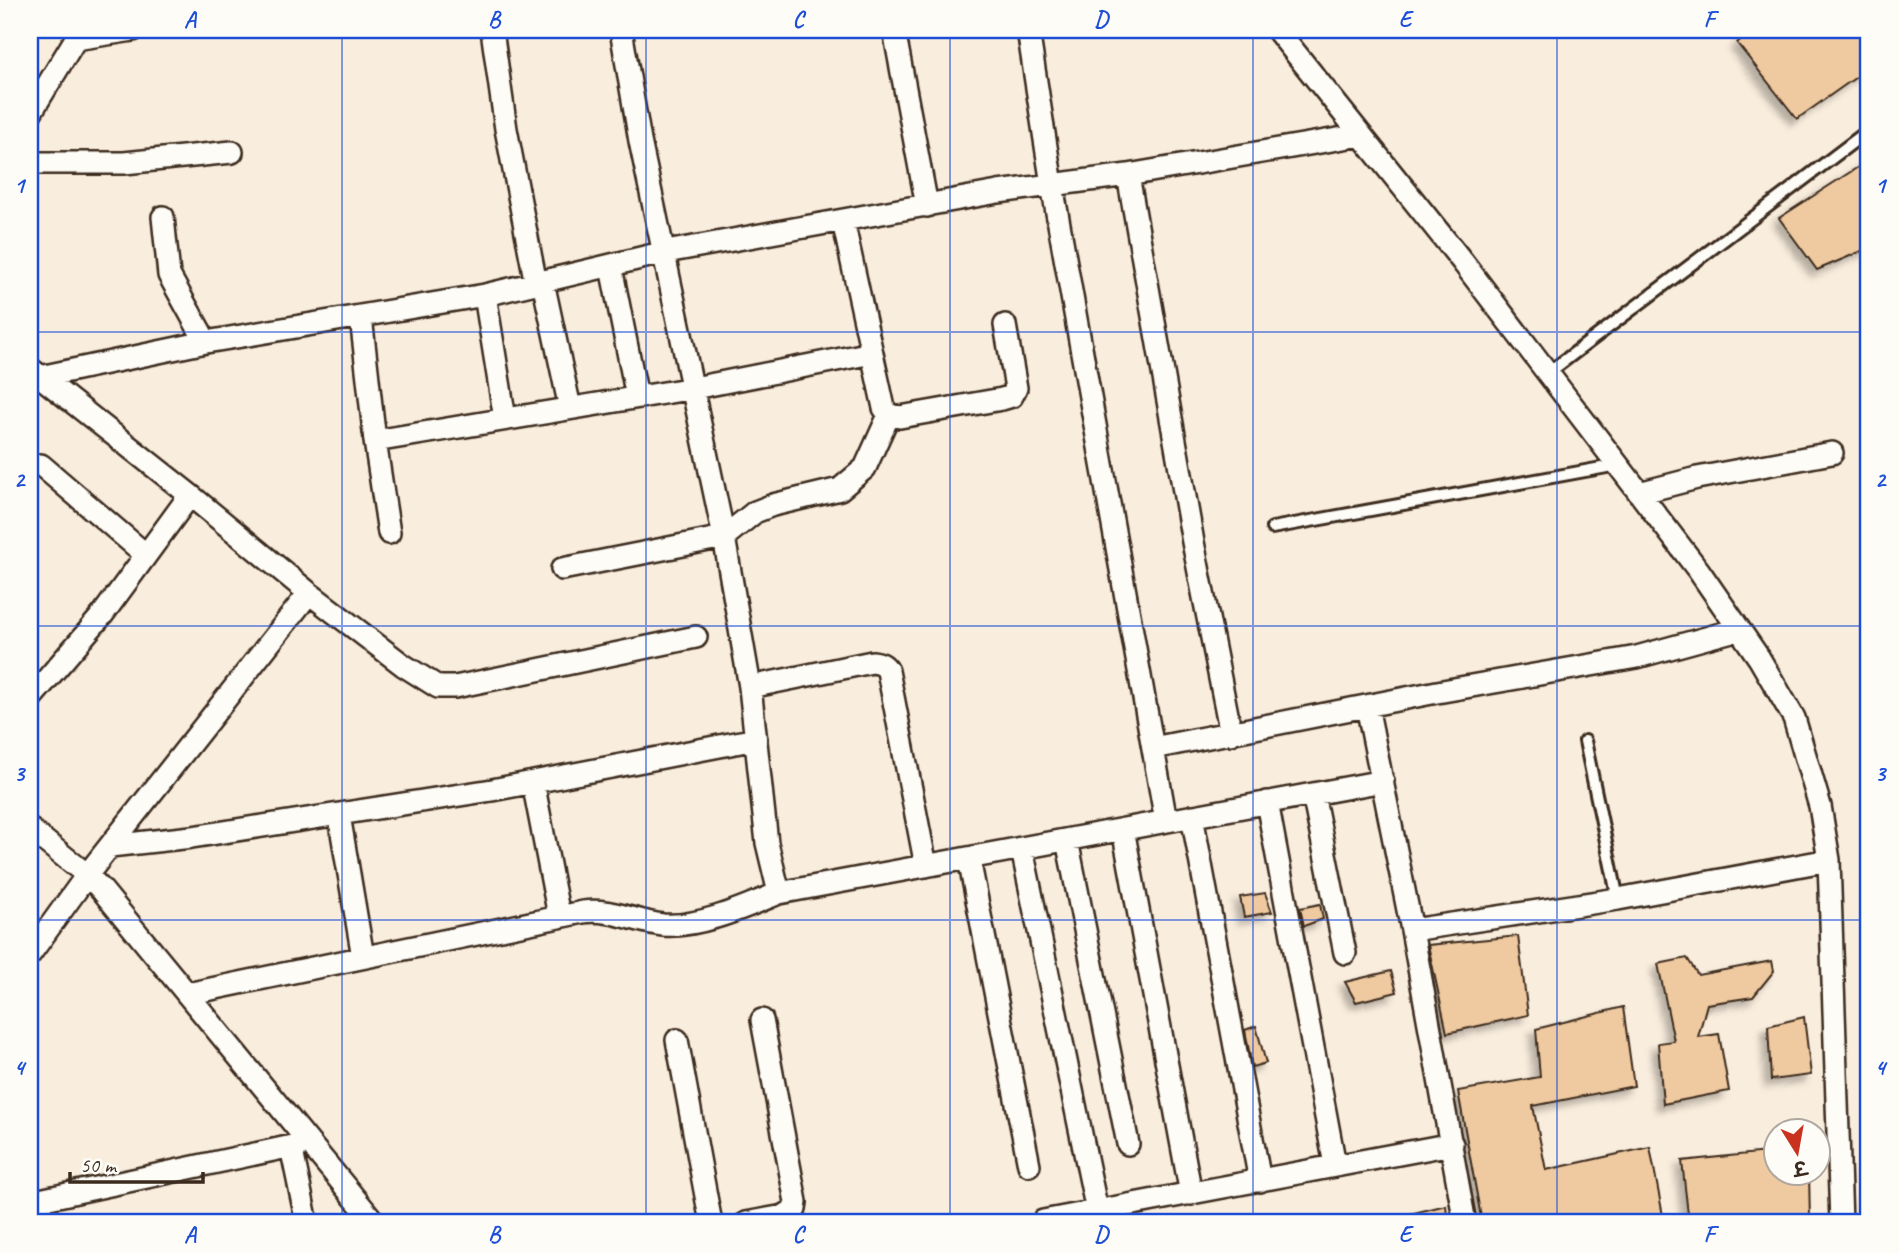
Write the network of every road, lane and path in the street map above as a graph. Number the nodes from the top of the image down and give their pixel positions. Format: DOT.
graph roads {
  1 [pos="133,30"];
  2 [pos="492,30"];
  3 [pos="621,30"];
  4 [pos="894,30"];
  5 [pos="1028,30"];
  6 [pos="1277,30"];
  7 [pos="78,34"];
  8 [pos="30,73"];
  9 [pos="51,80"];
  10 [pos="30,114"];
  11 [pos="1869,130"];
  12 [pos="1361,135"];
  13 [pos="232,152"];
  14 [pos="30,163"];
  15 [pos="1128,175"];
  16 [pos="1052,185"];
  17 [pos="927,206"];
  18 [pos="163,217"];
  19 [pos="843,221"];
  20 [pos="666,252"];
  21 [pos="611,267"];
  22 [pos="539,283"];
  23 [pos="485,295"];
  24 [pos="361,317"];
  25 [pos="1005,326"];
  26 [pos="206,342"];
  27 [pos="872,353"];
  28 [pos="35,373"];
  29 [pos="1548,373"];
  30 [pos="694,388"];
  31 [pos="638,397"];
  32 [pos="569,408"];
  33 [pos="889,415"];
  34 [pos="505,419"];
  35 [pos="375,441"];
  36 [pos="1832,453"];
  37 [pos="41,465"];
  38 [pos="1618,465"];
  39 [pos="1639,493"];
  40 [pos="190,495"];
  41 [pos="1272,528"];
  42 [pos="389,533"];
  43 [pos="724,537"];
  44 [pos="146,555"];
  45 [pos="562,569"];
  46 [pos="309,593"];
  47 [pos="1739,629"];
  48 [pos="696,637"];
  49 [pos="750,687"];
  50 [pos="30,699"];
  51 [pos="1367,706"];
  52 [pos="1231,734"];
  53 [pos="756,739"];
  54 [pos="1584,741"];
  55 [pos="1153,748"];
  56 [pos="1382,781"];
  57 [pos="533,782"];
  58 [pos="1313,794"];
  59 [pos="1267,802"];
  60 [pos="339,815"];
  61 [pos="1192,816"];
  62 [pos="1166,821"];
  63 [pos="30,829"];
  64 [pos="1123,829"];
  65 [pos="1067,840"];
  66 [pos="110,846"];
  67 [pos="1022,849"];
  68 [pos="969,859"];
  69 [pos="1829,860"];
  70 [pos="926,866"];
  71 [pos="88,875"];
  72 [pos="779,893"];
  73 [pos="1618,899"];
  74 [pos="559,916"];
  75 [pos="1412,930"];
  76 [pos="1345,953"];
  77 [pos="30,954"];
  78 [pos="363,957"];
  79 [pos="187,994"];
  80 [pos="762,1020"];
  81 [pos="677,1040"];
  82 [pos="300,1141"];
  83 [pos="1128,1144"];
  84 [pos="1452,1144"];
  85 [pos="1028,1165"];
  86 [pos="1335,1165"];
  87 [pos="1260,1181"];
  88 [pos="1191,1194"];
  89 [pos="30,1202"];
  90 [pos="1097,1211"];
  91 [pos="1043,1221"];
  92 [pos="307,1223"];
  93 [pos="375,1223"];
  94 [pos="711,1223"];
  95 [pos="746,1223"];
  96 [pos="1465,1223"];
  97 [pos="1841,1223"];
  1 -- 7 [label="street"];
  2 -- 22 [label="street"];
  3 -- 20 [label="street"];
  4 -- 17 [label="street"];
  5 -- 16 [label="street"];
  6 -- 12 [label="street"];
  7 -- 9 [label="street"];
  8 -- 9 [label="street"];
  9 -- 10 [label="street"];
  11 -- 29 [label="lane"];
  12 -- 15 [label="street"];
  12 -- 29 [label="street"];
  13 -- 14 [label="street"];
  15 -- 16 [label="street"];
  15 -- 52 [label="street"];
  16 -- 17 [label="street"];
  16 -- 55 [label="street"];
  17 -- 19 [label="street"];
  18 -- 26 [label="street"];
  19 -- 20 [label="street"];
  19 -- 27 [label="street"];
  20 -- 21 [label="street"];
  20 -- 30 [label="street"];
  21 -- 22 [label="street"];
  21 -- 31 [label="street"];
  22 -- 23 [label="street"];
  22 -- 32 [label="street"];
  23 -- 24 [label="street"];
  23 -- 34 [label="street"];
  24 -- 26 [label="street"];
  24 -- 35 [label="street"];
  25 -- 33 [label="street"];
  26 -- 28 [label="street"];
  27 -- 30 [label="street"];
  27 -- 33 [label="street"];
  28 -- 40 [label="street"];
  29 -- 38 [label="street"];
  30 -- 31 [label="street"];
  30 -- 43 [label="street"];
  31 -- 32 [label="street"];
  32 -- 34 [label="street"];
  33 -- 43 [label="street"];
  34 -- 35 [label="street"];
  35 -- 42 [label="street"];
  36 -- 39 [label="street"];
  37 -- 44 [label="street"];
  38 -- 39 [label="street"];
  38 -- 41 [label="lane"];
  39 -- 47 [label="street"];
  40 -- 44 [label="street"];
  40 -- 46 [label="street"];
  43 -- 45 [label="street"];
  43 -- 49 [label="street"];
  44 -- 50 [label="street"];
  46 -- 48 [label="street"];
  46 -- 66 [label="street"];
  47 -- 51 [label="street"];
  47 -- 69 [label="street"];
  49 -- 53 [label="street"];
  49 -- 70 [label="street"];
  51 -- 52 [label="street"];
  51 -- 56 [label="street"];
  52 -- 55 [label="street"];
  53 -- 57 [label="street"];
  53 -- 72 [label="street"];
  54 -- 73 [label="lane"];
  55 -- 62 [label="street"];
  56 -- 58 [label="street"];
  56 -- 75 [label="street"];
  57 -- 60 [label="street"];
  57 -- 74 [label="street"];
  58 -- 59 [label="street"];
  58 -- 76 [label="street"];
  59 -- 61 [label="street"];
  59 -- 86 [label="street"];
  60 -- 66 [label="street"];
  60 -- 78 [label="street"];
  61 -- 62 [label="street"];
  61 -- 87 [label="street"];
  62 -- 64 [label="street"];
  63 -- 71 [label="street"];
  64 -- 65 [label="street"];
  64 -- 88 [label="street"];
  65 -- 67 [label="street"];
  65 -- 83 [label="street"];
  66 -- 71 [label="street"];
  67 -- 68 [label="street"];
  67 -- 90 [label="street"];
  68 -- 70 [label="street"];
  68 -- 85 [label="street"];
  69 -- 73 [label="street"];
  69 -- 97 [label="street"];
  70 -- 72 [label="street"];
  71 -- 77 [label="street"];
  71 -- 79 [label="street"];
  72 -- 74 [label="street"];
  73 -- 75 [label="street"];
  74 -- 78 [label="street"];
  75 -- 84 [label="street"];
  78 -- 79 [label="street"];
  79 -- 82 [label="street"];
  80 -- 95 [label="street"];
  81 -- 94 [label="street"];
  82 -- 89 [label="street"];
  82 -- 92 [label="street"];
  82 -- 93 [label="street"];
  84 -- 86 [label="street"];
  84 -- 96 [label="street"];
  86 -- 87 [label="street"];
  87 -- 88 [label="street"];
  88 -- 90 [label="street"];
  90 -- 91 [label="street"];
}
